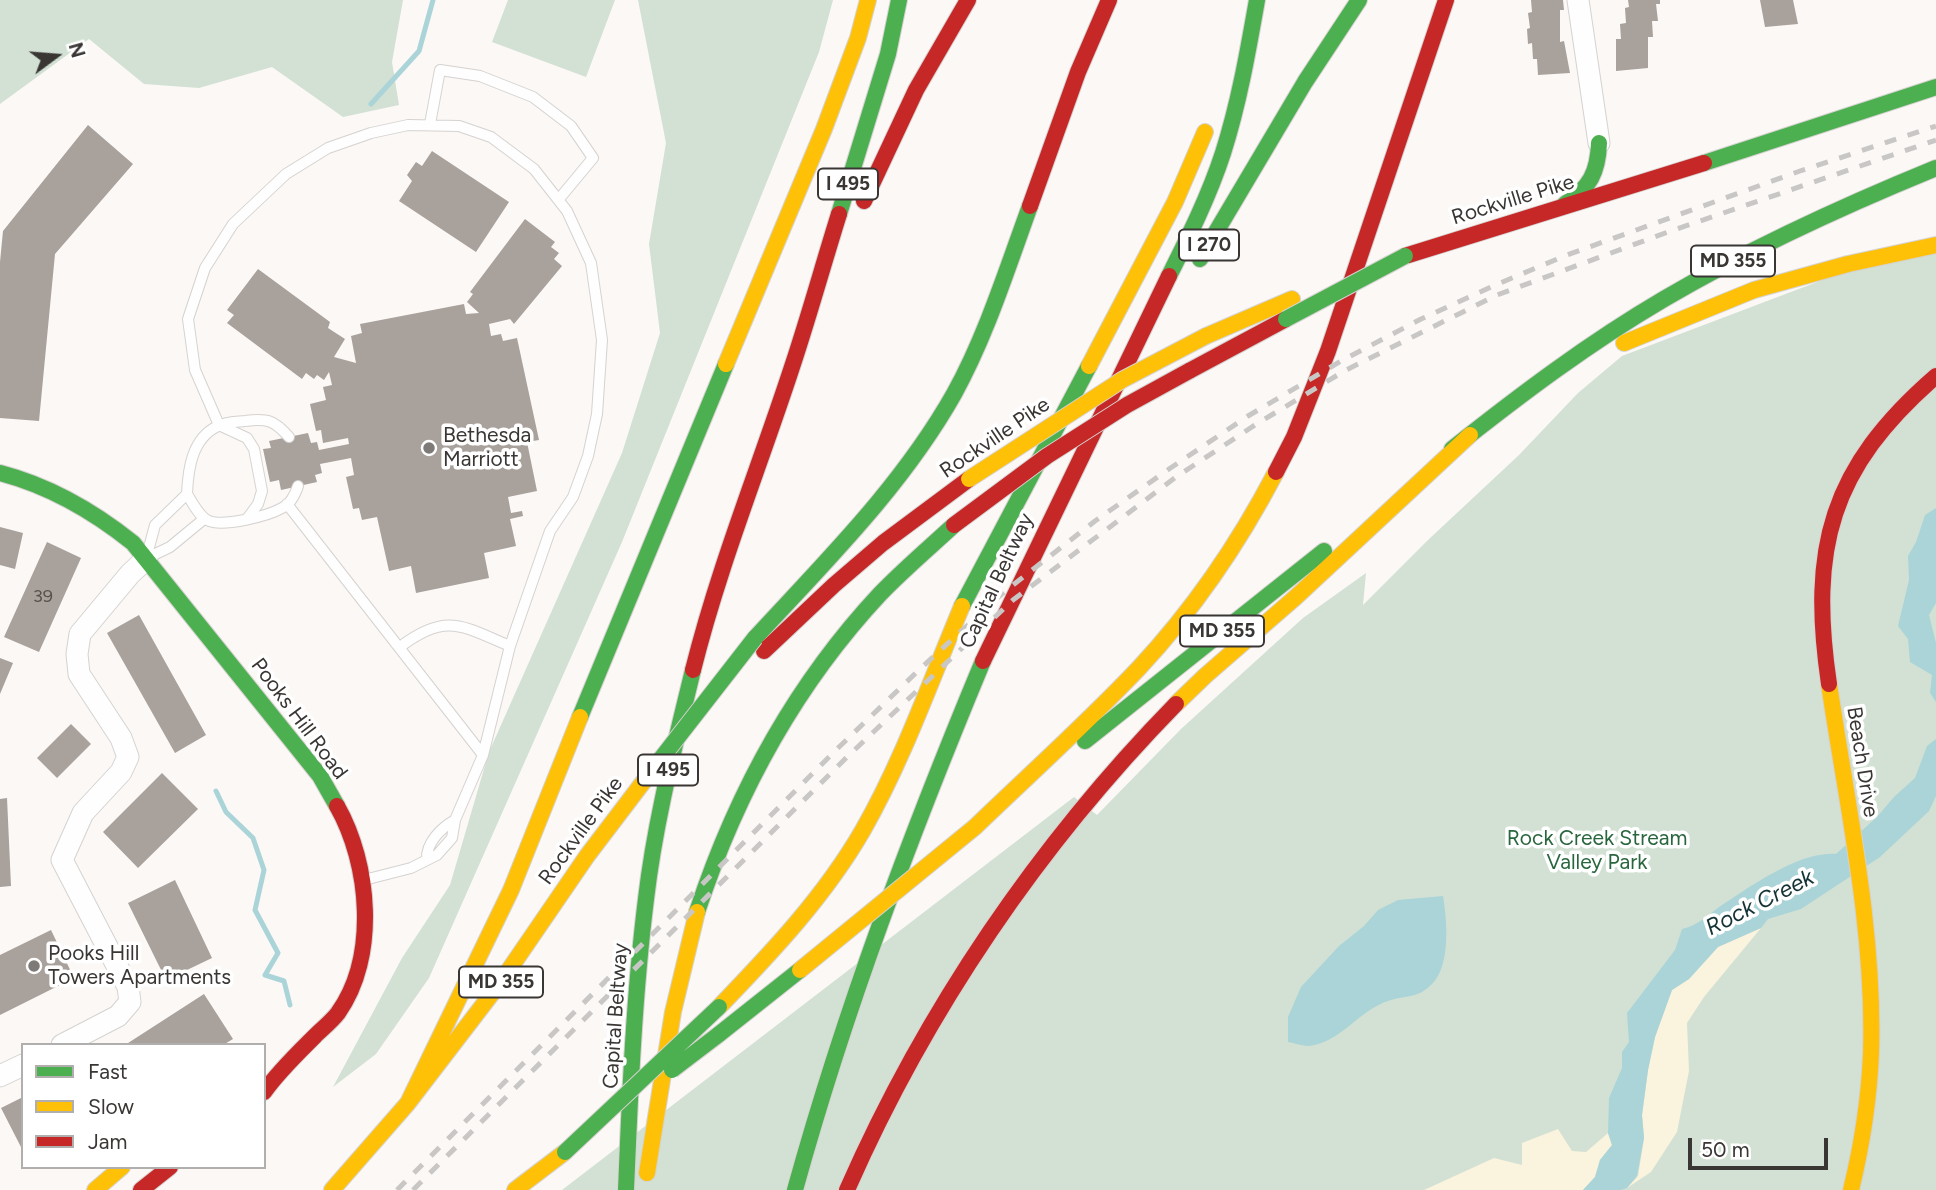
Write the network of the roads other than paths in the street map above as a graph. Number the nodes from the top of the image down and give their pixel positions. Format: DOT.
graph roads {
  1 [pos="868,0"];
  2 [pos="899,0"];
  3 [pos="968,0"];
  4 [pos="1109,0"];
  5 [pos="1247,0"];
  6 [pos="1257,0"];
  7 [pos="1359,0"];
  8 [pos="1446,0"];
  9 [pos="1578,0"];
  10 [pos="1228,66"];
  11 [pos="1936,87"];
  12 [pos="1212,113"];
  13 [pos="430,124"];
  14 [pos="1599,143"];
  15 [pos="1936,168"];
  16 [pos="1669,174"];
  17 [pos="559,199"];
  18 [pos="1558,208"];
  19 [pos="1936,245"];
  20 [pos="1405,256"];
  21 [pos="1189,278"];
  22 [pos="1175,302"];
  23 [pos="792,367"];
  24 [pos="1936,376"];
  25 [pos="1543,379"];
  26 [pos="219,425"];
  27 [pos="1469,435"];
  28 [pos="289,437"];
  29 [pos="0,473"];
  30 [pos="298,486"];
  31 [pos="1063,492"];
  32 [pos="187,494"];
  33 [pos="288,504"];
  34 [pos="205,519"];
  35 [pos="247,519"];
  36 [pos="147,558"];
  37 [pos="510,646"];
  38 [pos="400,647"];
  39 [pos="483,755"];
  40 [pos="660,760"];
  41 [pos="975,827"];
  42 [pos="361,881"];
  43 [pos="66,1043"];
  44 [pos="21,1066"];
  45 [pos="271,1075"];
  46 [pos="0,1076"];
  47 [pos="408,1103"];
  48 [pos="565,1152"];
  49 [pos="120,1169"];
  50 [pos="167,1169"];
  51 [pos="95,1190"];
  52 [pos="141,1190"];
  53 [pos="332,1190"];
  54 [pos="515,1190"];
  55 [pos="626,1190"];
  56 [pos="644,1190"];
  57 [pos="795,1190"];
  58 [pos="847,1190"];
  59 [pos="1851,1190"];
  1 -- 47 [label="main road"];
  2 -- 23 [label="main road, Capital Beltway / I 495"];
  3 -- 23 [label="main road"];
  4 -- 40 [label="main road, bridge"];
  5 -- 10 [label="main road"];
  6 -- 31 [label="main road, Capital Beltway"];
  7 -- 21 [label="main road, I 270"];
  8 -- 41 [label="main road"];
  9 -- 14 [label="street"];
  11 -- 16 [label="main road, Rockville Pike / MD 355"];
  12 -- 48 [label="main road, bridge"];
  13 -- 17 [label="lane"];
  13 -- 17 [label="lane"];
  13 -- 26 [label="lane"];
  14 -- 16 [label="main road"];
  14 -- 18 [label="main road"];
  15 -- 25 [label="main road, MD 355"];
  16 -- 18 [label="main road, Rockville Pike / MD 355"];
  17 -- 37 [label="lane"];
  18 -- 20 [label="main road, Rockville Pike / MD 355"];
  19 -- 25 [label="main road"];
  20 -- 40 [label="main road, Rockville Pike / MD 355, bridge"];
  20 -- 56 [label="main road, bridge"];
  22 -- 31 [label="main road"];
  23 -- 55 [label="main road, Capital Beltway / I 495"];
  24 -- 59 [label="main road, Beach Drive"];
  25 -- 27 [label="main road, MD 355"];
  26 -- 28 [label="lane"];
  26 -- 32 [label="lane"];
  26 -- 35 [label="lane"];
  27 -- 41 [label="main road, MD 355"];
  27 -- 58 [label="main road"];
  29 -- 36 [label="main road, Pooks Hill Road"];
  30 -- 33 [label="lane"];
  31 -- 57 [label="main road, Capital Beltway"];
  32 -- 34 [label="lane"];
  32 -- 36 [label="lane"];
  33 -- 35 [label="lane"];
  33 -- 38 [label="lane"];
  34 -- 35 [label="lane"];
  34 -- 36 [label="lane"];
  36 -- 42 [label="main road, Pooks Hill Road"];
  36 -- 43 [label="street"];
  37 -- 38 [label="lane"];
  37 -- 39 [label="lane"];
  38 -- 39 [label="lane"];
  39 -- 42 [label="lane"];
  40 -- 47 [label="main road, Rockville Pike / MD 355"];
  41 -- 48 [label="main road, MD 355, bridge"];
  42 -- 45 [label="main road, Pooks Hill Road"];
  44 -- 46 [label="street"];
  47 -- 53 [label="main road, Rockville Pike / MD 355"];
  48 -- 54 [label="main road, MD 355"];
  49 -- 51 [label="main road"];
  50 -- 52 [label="main road"];
}
